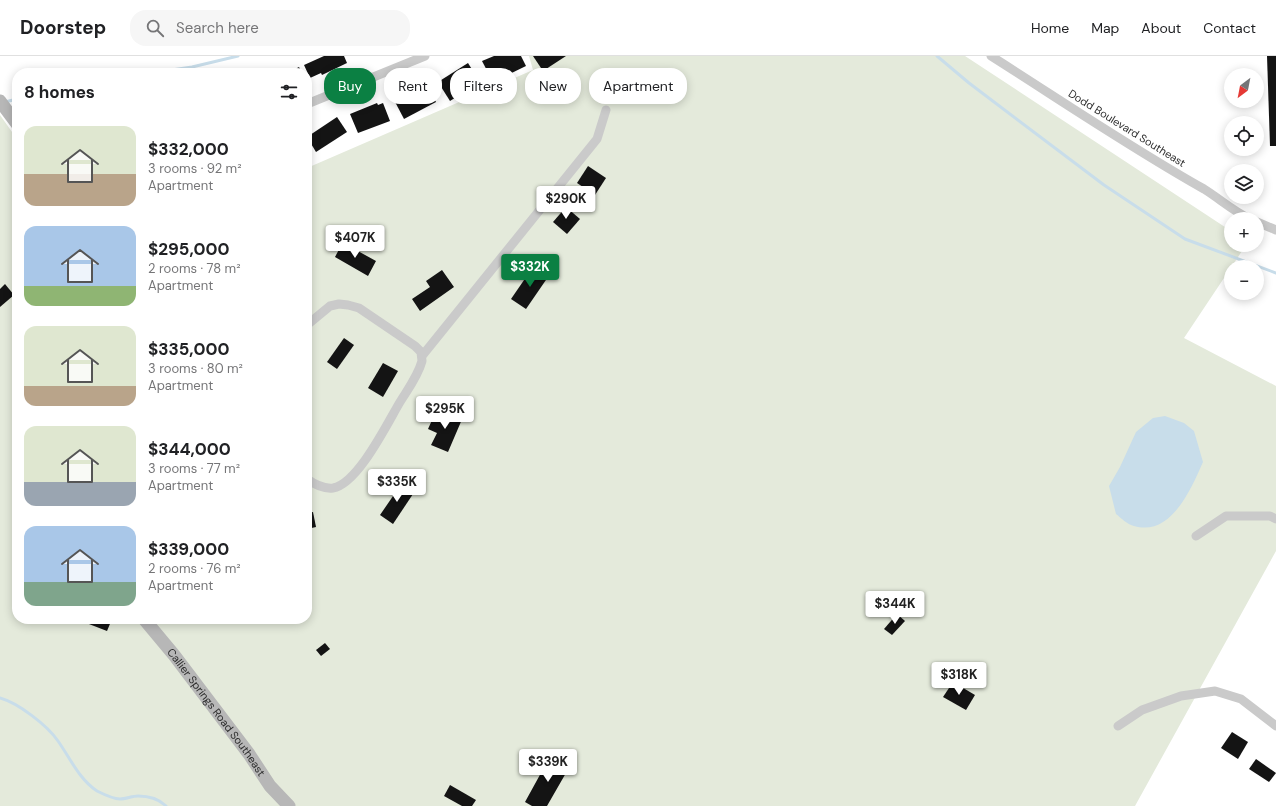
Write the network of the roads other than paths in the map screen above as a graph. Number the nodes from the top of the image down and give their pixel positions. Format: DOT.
graph roads {
  1 [pos="425,56"];
  2 [pos="991,56"];
  3 [pos="0,101"];
  4 [pos="312,102"];
  5 [pos="606,110"];
  6 [pos="12,117"];
  7 [pos="1237,212"];
  8 [pos="1264,225"];
  9 [pos="1276,230"];
  10 [pos="312,321"];
  11 [pos="422,356"];
  12 [pos="312,481"];
  13 [pos="1276,519"];
  14 [pos="1196,536"];
  15 [pos="148,624"];
  16 [pos="1118,726"];
  17 [pos="1276,726"];
  18 [pos="289,806"];
  1 -- 4 [label="street"];
  2 -- 7 [label="street, Dodd Boulevard Southeast"];
  3 -- 6 [label="street"];
  5 -- 11 [label="street"];
  8 -- 9 [label="street"];
  10 -- 11 [label="street"];
  11 -- 12 [label="street"];
  13 -- 14 [label="street"];
  15 -- 18 [label="street, Callier Springs Road Southeast"];
  16 -- 17 [label="street"];
}
